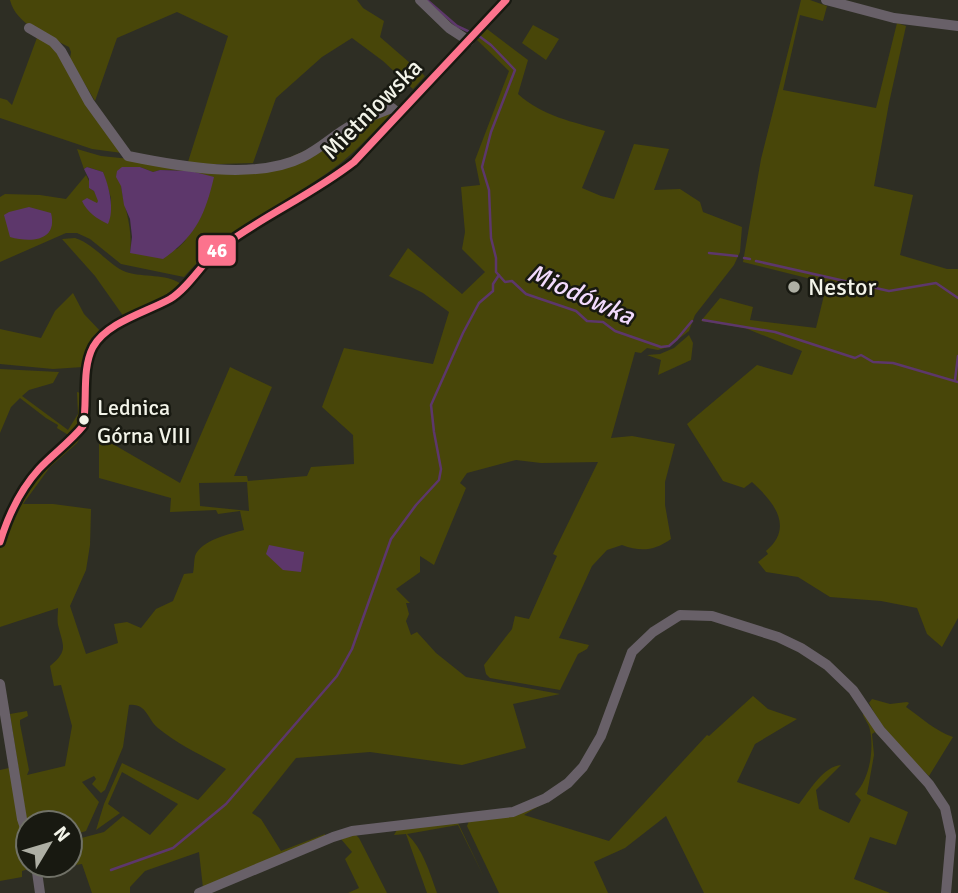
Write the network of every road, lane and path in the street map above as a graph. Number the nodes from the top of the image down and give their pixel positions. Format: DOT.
graph roads {
  1 [pos="420,0"];
  2 [pos="506,0"];
  3 [pos="826,0"];
  4 [pos="958,26"];
  5 [pos="29,28"];
  6 [pos="469,41"];
  7 [pos="399,114"];
  8 [pos="0,542"];
  9 [pos="0,684"];
  10 [pos="20,809"];
  11 [pos="199,893"];
  12 [pos="946,893"];
  1 -- 6 [label="street"];
  2 -- 6 [label="street, Mietniowska"];
  3 -- 4 [label="street"];
  5 -- 7 [label="street"];
  6 -- 7 [label="street, Mietniowska"];
  7 -- 8 [label="street, Mietniowska"];
  9 -- 10 [label="street"];
  11 -- 12 [label="street"];
}
